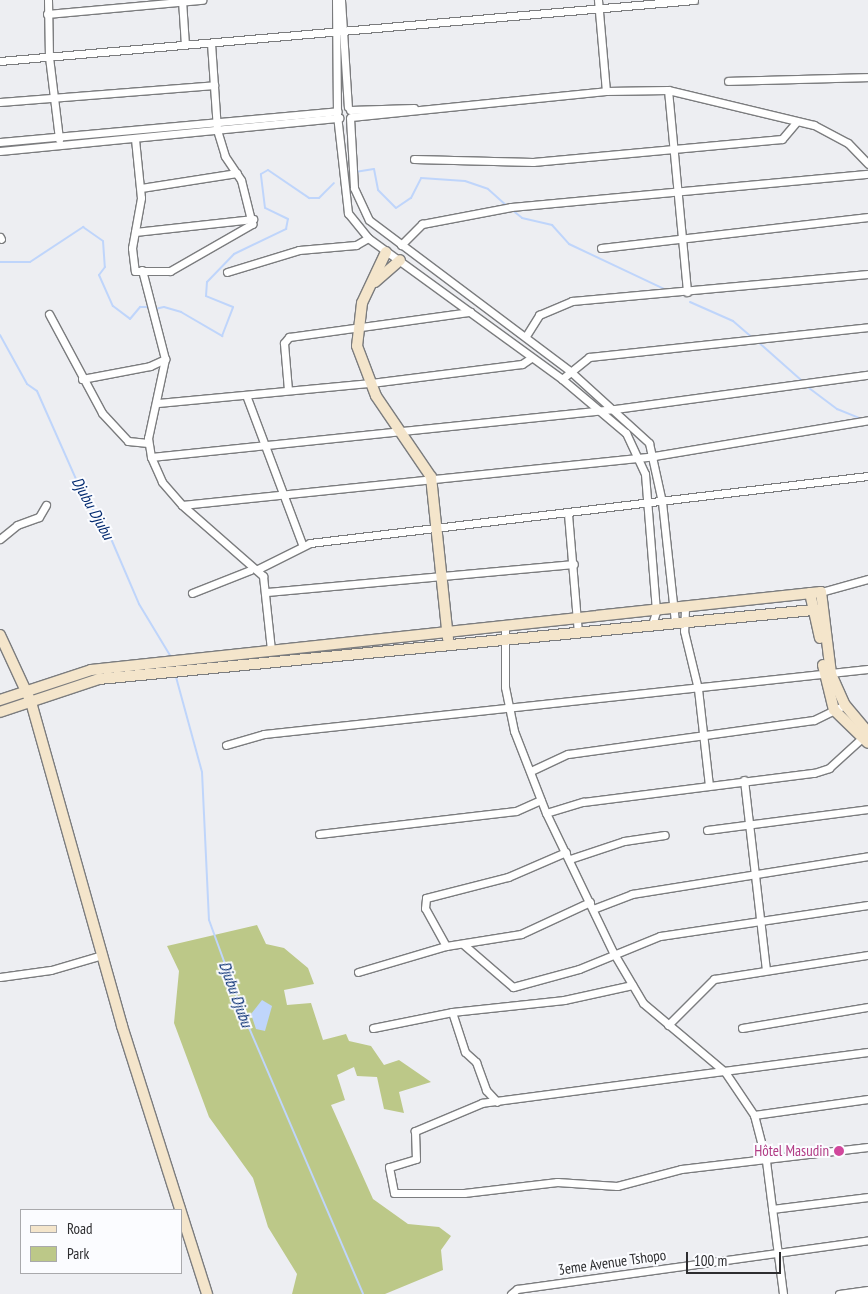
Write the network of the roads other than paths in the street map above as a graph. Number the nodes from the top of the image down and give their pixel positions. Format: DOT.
graph roads {
  1 [pos="48,0"];
  2 [pos="202,0"];
  3 [pos="336,0"];
  4 [pos="341,0"];
  5 [pos="694,0"];
  6 [pos="182,1"];
  7 [pos="598,4"];
  8 [pos="47,14"];
  9 [pos="340,30"];
  10 [pos="211,43"];
  11 [pos="185,45"];
  12 [pos="49,57"];
  13 [pos="0,61"];
  14 [pos="868,77"];
  15 [pos="728,81"];
  16 [pos="214,85"];
  17 [pos="668,90"];
  18 [pos="606,91"];
  19 [pos="53,99"];
  20 [pos="0,102"];
  21 [pos="345,114"];
  22 [pos="797,121"];
  23 [pos="217,126"];
  24 [pos="59,136"];
  25 [pos="135,139"];
  26 [pos="0,142"];
  27 [pos="59,145"];
  28 [pos="673,148"];
  29 [pos="0,151"];
  30 [pos="414,159"];
  31 [pos="868,164"];
  32 [pos="237,173"];
  33 [pos="868,174"];
  34 [pos="141,188"];
  35 [pos="678,193"];
  36 [pos="868,217"];
  37 [pos="253,219"];
  38 [pos="135,232"];
  39 [pos="368,238"];
  40 [pos="681,238"];
  41 [pos="401,245"];
  42 [pos="601,248"];
  43 [pos="386,252"];
  44 [pos="400,260"];
  45 [pos="142,270"];
  46 [pos="227,272"];
  47 [pos="868,274"];
  48 [pos="372,284"];
  49 [pos="687,292"];
  50 [pos="470,312"];
  51 [pos="49,314"];
  52 [pos="868,326"];
  53 [pos="356,329"];
  54 [pos="526,336"];
  55 [pos="165,358"];
  56 [pos="531,358"];
  57 [pos="570,371"];
  58 [pos="868,375"];
  59 [pos="82,379"];
  60 [pos="562,379"];
  61 [pos="371,383"];
  62 [pos="288,390"];
  63 [pos="246,395"];
  64 [pos="158,403"];
  65 [pos="600,409"];
  66 [pos="615,409"];
  67 [pos="865,421"];
  68 [pos="399,430"];
  69 [pos="148,443"];
  70 [pos="266,446"];
  71 [pos="639,456"];
  72 [pos="654,456"];
  73 [pos="150,457"];
  74 [pos="868,476"];
  75 [pos="431,477"];
  76 [pos="283,495"];
  77 [pos="662,502"];
  78 [pos="182,504"];
  79 [pos="647,504"];
  80 [pos="46,505"];
  81 [pos="568,514"];
  82 [pos="439,528"];
  83 [pos="0,540"];
  84 [pos="302,544"];
  85 [pos="574,564"];
  86 [pos="254,569"];
  87 [pos="443,577"];
  88 [pos="868,578"];
  89 [pos="832,589"];
  90 [pos="267,592"];
  91 [pos="815,592"];
  92 [pos="192,593"];
  93 [pos="685,608"];
  94 [pos="674,609"];
  95 [pos="823,609"];
  96 [pos="811,611"];
  97 [pos="656,612"];
  98 [pos="577,620"];
  99 [pos="680,622"];
  100 [pos="652,624"];
  101 [pos="505,628"];
  102 [pos="578,632"];
  103 [pos="0,635"];
  104 [pos="448,638"];
  105 [pos="506,639"];
  106 [pos="271,650"];
  107 [pos="177,660"];
  108 [pos="868,669"];
  109 [pos="178,671"];
  110 [pos="827,674"];
  111 [pos="698,688"];
  112 [pos="26,691"];
  113 [pos="0,700"];
  114 [pos="31,702"];
  115 [pos="845,705"];
  116 [pos="510,710"];
  117 [pos="834,710"];
  118 [pos="0,712"];
  119 [pos="703,735"];
  120 [pos="867,735"];
  121 [pos="226,745"];
  122 [pos="533,770"];
  123 [pos="744,780"];
  124 [pos="709,785"];
  125 [pos="541,800"];
  126 [pos="868,808"];
  127 [pos="546,813"];
  128 [pos="749,825"];
  129 [pos="707,830"];
  130 [pos="319,834"];
  131 [pos="664,835"];
  132 [pos="568,855"];
  133 [pos="868,856"];
  134 [pos="755,876"];
  135 [pos="868,905"];
  136 [pos="592,906"];
  137 [pos="760,921"];
  138 [pos="463,944"];
  139 [pos="446,946"];
  140 [pos="614,952"];
  141 [pos="868,955"];
  142 [pos="102,956"];
  143 [pos="766,970"];
  144 [pos="358,972"];
  145 [pos="0,977"];
  146 [pos="632,985"];
  147 [pos="868,1007"];
  148 [pos="452,1012"];
  149 [pos="668,1025"];
  150 [pos="372,1028"];
  151 [pos="742,1028"];
  152 [pos="868,1052"];
  153 [pos="725,1072"];
  154 [pos="868,1099"];
  155 [pos="497,1102"];
  156 [pos="754,1115"];
  157 [pos="868,1147"];
  158 [pos="766,1161"];
  159 [pos="868,1197"];
  160 [pos="181,1209"];
  161 [pos="772,1209"];
  162 [pos="182,1214"];
  163 [pos="868,1240"];
  164 [pos="777,1253"];
  165 [pos="868,1290"];
  166 [pos="207,1294"];
  167 [pos="511,1294"];
  168 [pos="782,1294"];
  169 [pos="839,1294"];
  1 -- 8 [label="street"];
  2 -- 6 [label="street"];
  3 -- 9 [label="street"];
  4 -- 9 [label="street"];
  5 -- 7 [label="street"];
  6 -- 8 [label="street"];
  6 -- 11 [label="street"];
  7 -- 9 [label="street"];
  7 -- 18 [label="street"];
  8 -- 12 [label="street"];
  9 -- 10 [label="street"];
  9 -- 21 [label="street"];
  10 -- 11 [label="street"];
  10 -- 16 [label="street"];
  11 -- 12 [label="street"];
  12 -- 13 [label="street"];
  12 -- 19 [label="street"];
  14 -- 15 [label="street"];
  16 -- 19 [label="street"];
  16 -- 23 [label="street"];
  17 -- 18 [label="street"];
  17 -- 22 [label="street"];
  17 -- 28 [label="street"];
  18 -- 21 [label="street"];
  19 -- 20 [label="street"];
  19 -- 24 [label="street"];
  21 -- 23 [label="street"];
  21 -- 39 [label="street"];
  21 -- 41 [label="street"];
  22 -- 28 [label="street"];
  22 -- 31 [label="street"];
  23 -- 24 [label="street"];
  23 -- 25 [label="street"];
  23 -- 32 [label="street"];
  24 -- 26 [label="street"];
  24 -- 27 [label="street"];
  25 -- 27 [label="street"];
  25 -- 34 [label="street"];
  27 -- 29 [label="street"];
  28 -- 30 [label="street"];
  28 -- 35 [label="street"];
  32 -- 34 [label="street"];
  32 -- 37 [label="street"];
  33 -- 35 [label="street"];
  34 -- 38 [label="street"];
  35 -- 40 [label="street"];
  35 -- 41 [label="street"];
  36 -- 40 [label="street"];
  37 -- 38 [label="street"];
  37 -- 45 [label="street"];
  38 -- 45 [label="street"];
  39 -- 43 [label="street"];
  39 -- 46 [label="street"];
  40 -- 42 [label="street"];
  40 -- 49 [label="street"];
  41 -- 54 [label="street"];
  43 -- 44 [label="street"];
  43 -- 48 [label="street"];
  44 -- 48 [label="street"];
  44 -- 50 [label="street"];
  45 -- 55 [label="street"];
  47 -- 49 [label="street"];
  48 -- 53 [label="street"];
  49 -- 54 [label="street"];
  50 -- 53 [label="street"];
  50 -- 56 [label="street"];
  51 -- 59 [label="street"];
  52 -- 57 [label="street"];
  53 -- 61 [label="street"];
  53 -- 62 [label="street"];
  54 -- 57 [label="street"];
  55 -- 59 [label="street"];
  55 -- 64 [label="street"];
  56 -- 60 [label="street"];
  56 -- 61 [label="street"];
  57 -- 60 [label="street"];
  57 -- 66 [label="street"];
  58 -- 66 [label="street"];
  59 -- 69 [label="street"];
  60 -- 65 [label="street"];
  61 -- 62 [label="street"];
  61 -- 68 [label="street"];
  62 -- 63 [label="street"];
  63 -- 64 [label="street"];
  63 -- 70 [label="street"];
  64 -- 69 [label="street"];
  65 -- 66 [label="street"];
  65 -- 68 [label="street"];
  65 -- 71 [label="street"];
  66 -- 72 [label="street"];
  67 -- 72 [label="street"];
  68 -- 70 [label="street"];
  68 -- 75 [label="street"];
  69 -- 73 [label="street"];
  70 -- 73 [label="street"];
  70 -- 76 [label="street"];
  71 -- 72 [label="street"];
  71 -- 75 [label="street"];
  71 -- 79 [label="street"];
  72 -- 77 [label="street"];
  73 -- 78 [label="street"];
  74 -- 77 [label="street"];
  75 -- 76 [label="street"];
  75 -- 82 [label="street"];
  76 -- 78 [label="street"];
  76 -- 84 [label="street"];
  77 -- 79 [label="street"];
  77 -- 94 [label="street"];
  78 -- 86 [label="street"];
  79 -- 81 [label="street"];
  79 -- 97 [label="street"];
  80 -- 83 [label="street"];
  81 -- 82 [label="street"];
  81 -- 85 [label="street"];
  82 -- 84 [label="street"];
  82 -- 87 [label="street"];
  84 -- 86 [label="street"];
  85 -- 87 [label="street"];
  85 -- 98 [label="street"];
  86 -- 90 [label="street"];
  86 -- 92 [label="street"];
  87 -- 90 [label="street"];
  87 -- 104 [label="street"];
  88 -- 89 [label="street"];
  89 -- 91 [label="street"];
  89 -- 95 [label="street"];
  90 -- 106 [label="street"];
  91 -- 93 [label="street"];
  91 -- 95 [label="street"];
  91 -- 96 [label="street"];
  93 -- 94 [label="street"];
  93 -- 99 [label="street"];
  94 -- 97 [label="street"];
  94 -- 99 [label="street"];
  95 -- 96 [label="street"];
  95 -- 110 [label="street"];
  96 -- 99 [label="street"];
  96 -- 110 [label="street"];
  97 -- 98 [label="street"];
  97 -- 100 [label="street"];
  98 -- 101 [label="street"];
  98 -- 102 [label="street"];
  99 -- 100 [label="street"];
  99 -- 111 [label="street"];
  100 -- 102 [label="street"];
  101 -- 104 [label="street"];
  101 -- 105 [label="street"];
  102 -- 105 [label="street"];
  103 -- 112 [label="street"];
  104 -- 105 [label="street"];
  104 -- 106 [label="street"];
  104 -- 109 [label="street"];
  105 -- 116 [label="street"];
  106 -- 107 [label="street"];
  107 -- 109 [label="street"];
  107 -- 112 [label="street"];
  108 -- 110 [label="street"];
  109 -- 114 [label="street"];
  110 -- 111 [label="street"];
  110 -- 115 [label="street"];
  110 -- 117 [label="street"];
  111 -- 116 [label="street"];
  111 -- 119 [label="street"];
  112 -- 113 [label="street"];
  112 -- 114 [label="street"];
  114 -- 118 [label="street"];
  114 -- 142 [label="street"];
  115 -- 117 [label="street"];
  115 -- 120 [label="street"];
  116 -- 121 [label="street"];
  116 -- 122 [label="street"];
  117 -- 119 [label="street"];
  117 -- 120 [label="street"];
  119 -- 122 [label="street"];
  119 -- 124 [label="street"];
  120 -- 123 [label="street"];
  122 -- 125 [label="street"];
  123 -- 124 [label="street"];
  123 -- 128 [label="street"];
  124 -- 127 [label="street"];
  125 -- 127 [label="street"];
  125 -- 130 [label="street"];
  126 -- 128 [label="street"];
  127 -- 132 [label="street"];
  128 -- 129 [label="street"];
  128 -- 134 [label="street"];
  131 -- 132 [label="street"];
  132 -- 136 [label="street"];
  132 -- 139 [label="street"];
  133 -- 134 [label="street"];
  134 -- 136 [label="street"];
  134 -- 137 [label="street"];
  135 -- 137 [label="street"];
  136 -- 138 [label="street"];
  136 -- 140 [label="street"];
  137 -- 140 [label="street"];
  137 -- 143 [label="street"];
  138 -- 139 [label="street"];
  138 -- 140 [label="street"];
  139 -- 144 [label="street"];
  140 -- 146 [label="street"];
  141 -- 143 [label="street"];
  142 -- 145 [label="street"];
  142 -- 160 [label="street"];
  143 -- 149 [label="street"];
  146 -- 148 [label="street"];
  146 -- 149 [label="street"];
  147 -- 151 [label="street"];
  148 -- 150 [label="street"];
  148 -- 155 [label="street"];
  149 -- 153 [label="street"];
  152 -- 153 [label="street"];
  153 -- 155 [label="street"];
  153 -- 156 [label="street"];
  154 -- 156 [label="street"];
  155 -- 158 [label="street"];
  156 -- 158 [label="street"];
  157 -- 158 [label="street"];
  158 -- 161 [label="street"];
  159 -- 161 [label="street"];
  161 -- 164 [label="street"];
  162 -- 166 [label="street"];
  163 -- 164 [label="street, 3eme Avenue Tshopo"];
  164 -- 167 [label="street, 3eme Avenue Tshopo"];
  164 -- 168 [label="street"];
  165 -- 169 [label="street"];
}
